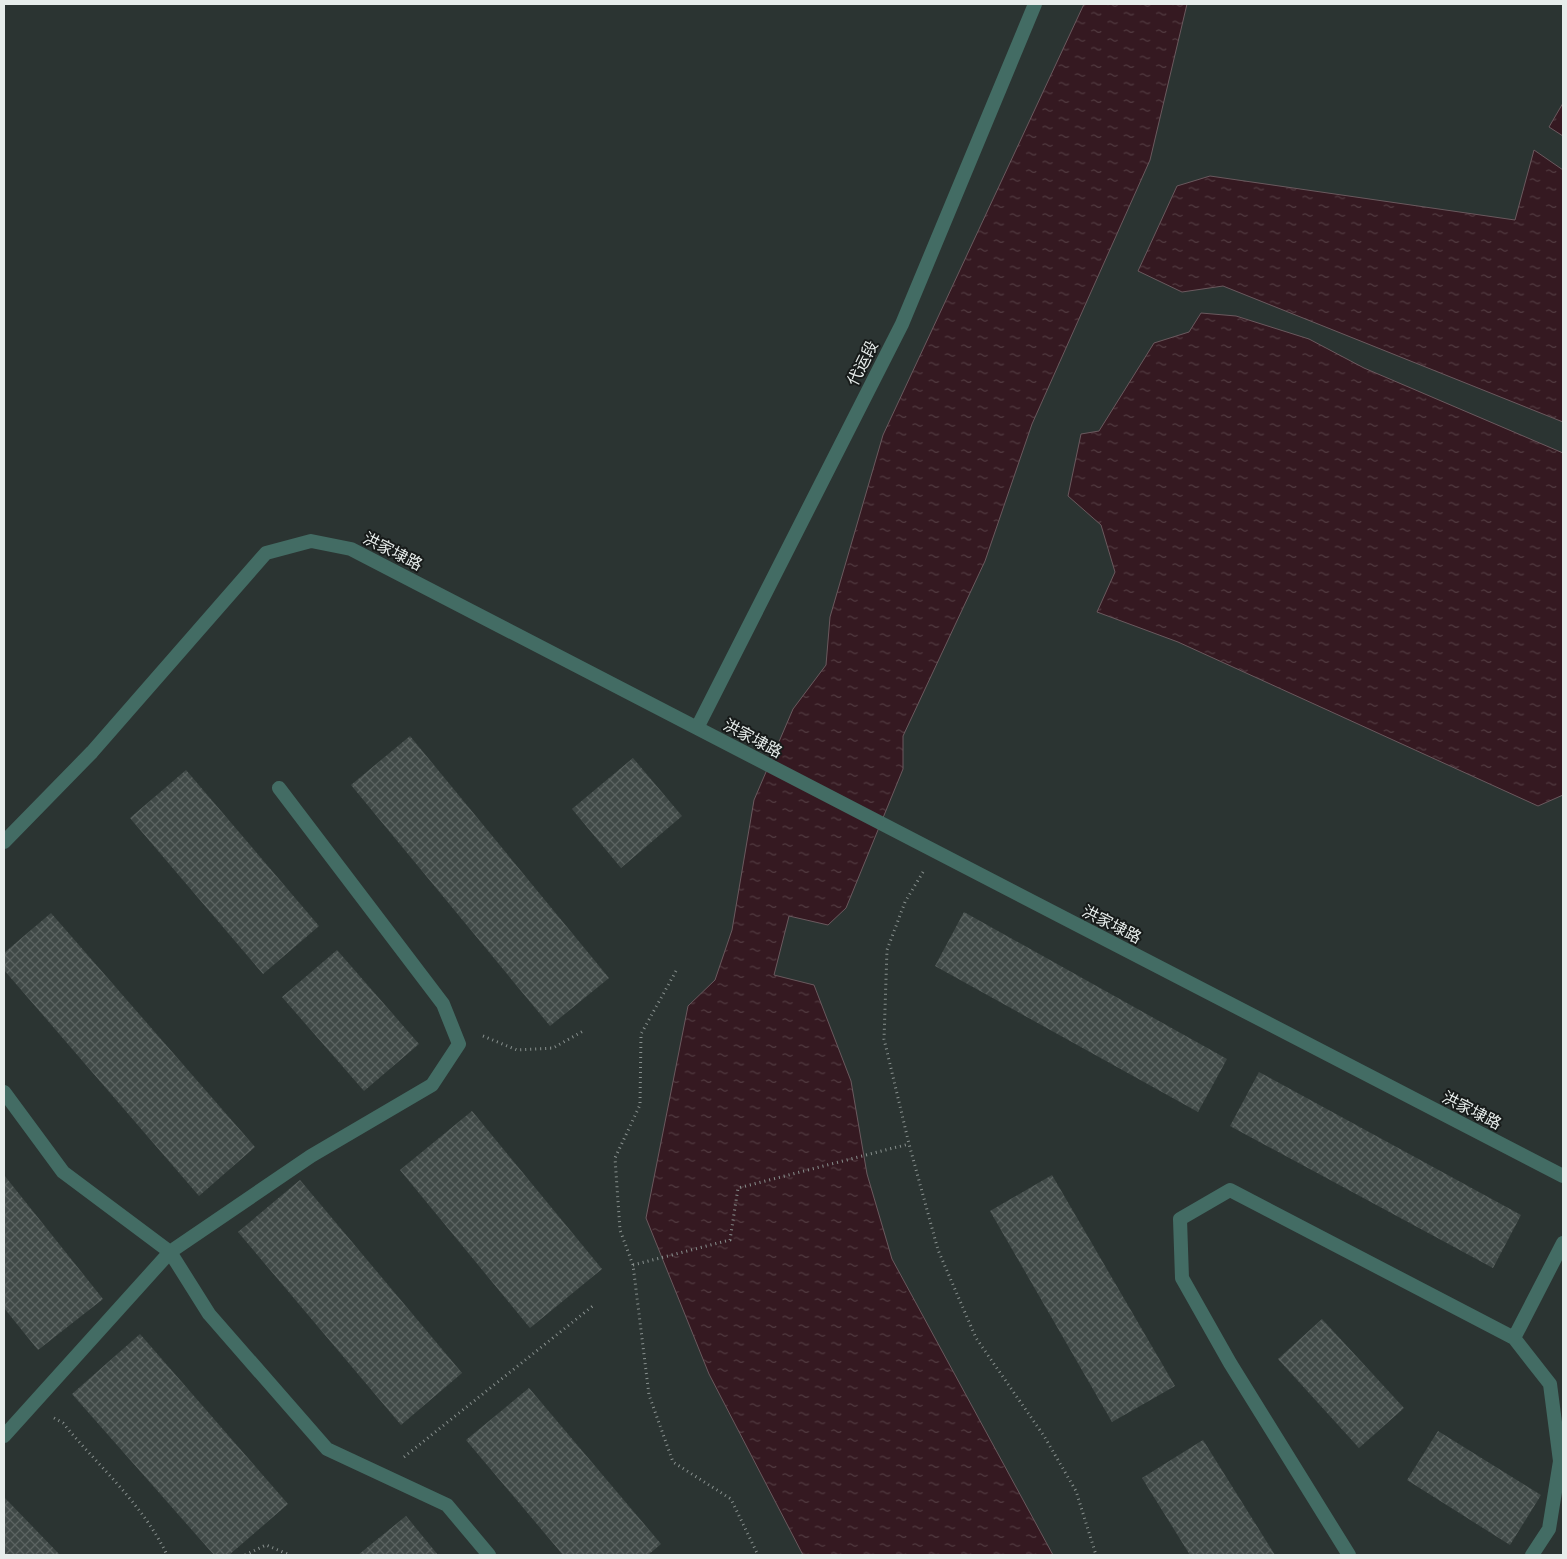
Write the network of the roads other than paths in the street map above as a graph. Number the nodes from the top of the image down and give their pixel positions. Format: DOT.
graph roads {
  1 [pos="1035,4"];
  2 [pos="697,728"];
  3 [pos="279,788"];
  4 [pos="4,842"];
  5 [pos="4,1092"];
  6 [pos="1563,1176"];
  7 [pos="1563,1243"];
  8 [pos="170,1252"];
  9 [pos="1514,1338"];
  10 [pos="4,1436"];
  11 [pos="489,1555"];
  12 [pos="1349,1555"];
  13 [pos="1532,1555"];
  1 -- 2 [label="street, 代运段"];
  2 -- 4 [label="street, 洪家埭路"];
  2 -- 6 [label="street, 洪家埭路"];
  3 -- 8 [label="street"];
  5 -- 8 [label="street"];
  7 -- 9 [label="street"];
  8 -- 10 [label="street"];
  8 -- 11 [label="street"];
  9 -- 12 [label="street"];
  9 -- 13 [label="street"];
}
